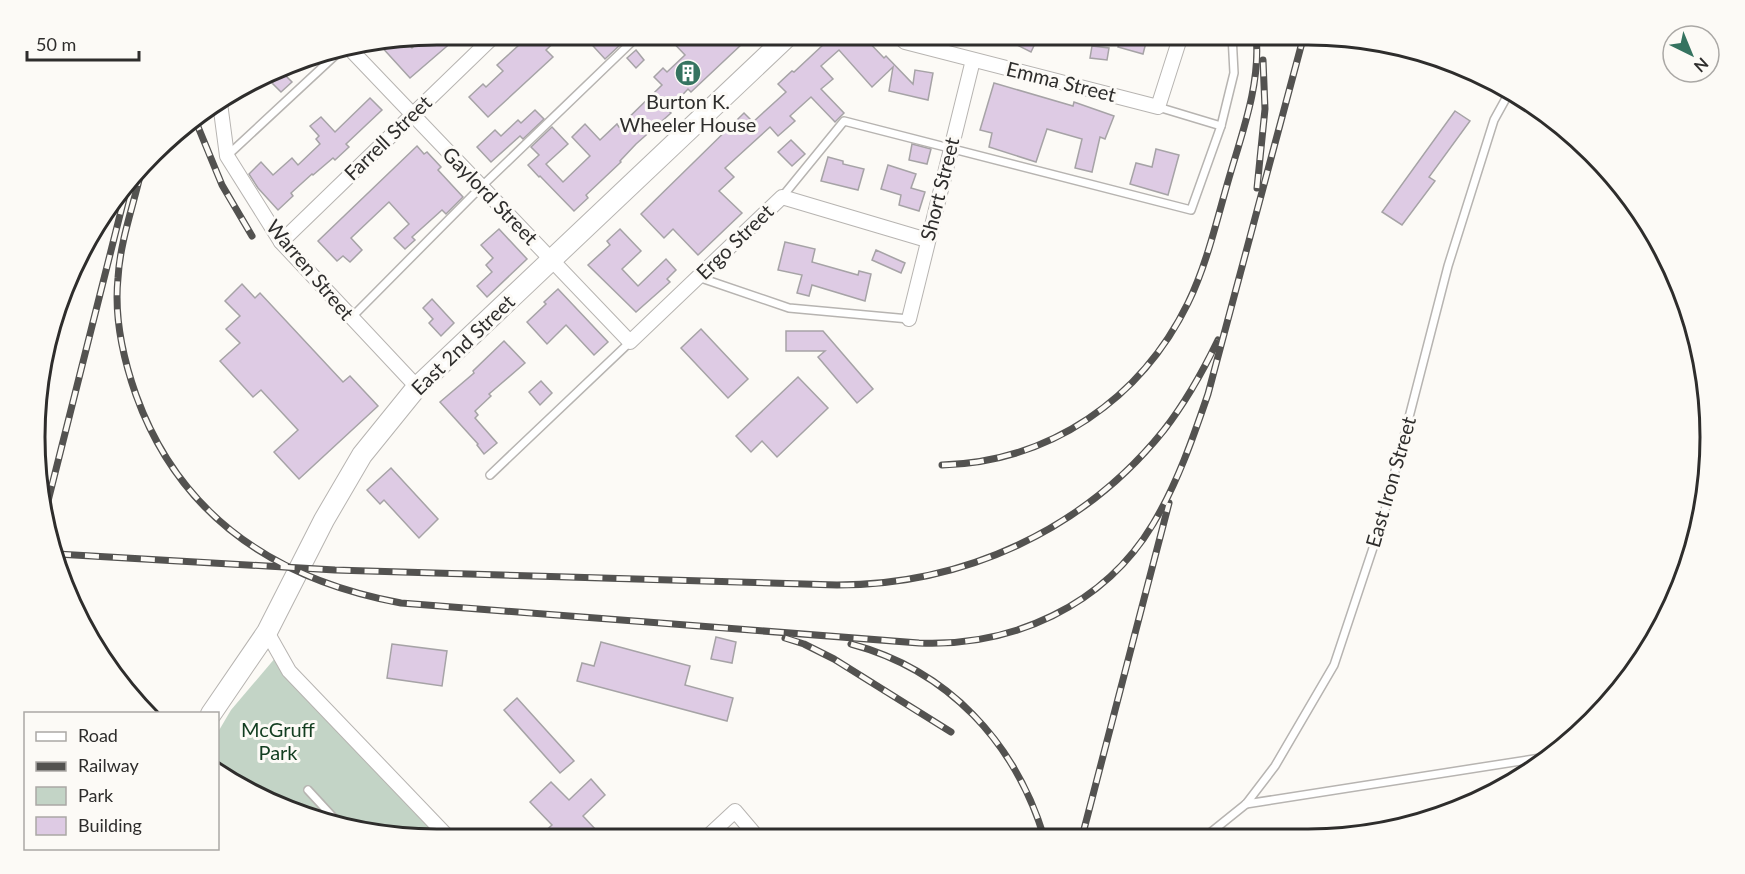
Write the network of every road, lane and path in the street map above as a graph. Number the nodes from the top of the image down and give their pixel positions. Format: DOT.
graph roads {
  1 [pos="484,45"];
  2 [pos="629,45"];
  3 [pos="778,45"];
  4 [pos="916,45"];
  5 [pos="1177,45"];
  6 [pos="1233,45"];
  7 [pos="355,54"];
  8 [pos="331,60"];
  9 [pos="973,60"];
  10 [pos="1506,99"];
  11 [pos="1158,107"];
  12 [pos="221,110"];
  13 [pos="412,114"];
  14 [pos="1221,126"];
  15 [pos="951,147"];
  16 [pos="227,156"];
  17 [pos="481,186"];
  18 [pos="782,197"];
  19 [pos="927,240"];
  20 [pos="281,242"];
  21 [pos="551,260"];
  22 [pos="698,277"];
  23 [pos="351,318"];
  24 [pos="909,319"];
  25 [pos="630,342"];
  26 [pos="417,387"];
  27 [pos="490,475"];
  28 [pos="267,632"];
  29 [pos="212,712"];
  30 [pos="1531,759"];
  31 [pos="308,790"];
  32 [pos="1246,804"];
  33 [pos="330,814"];
  34 [pos="441,829"];
  35 [pos="716,829"];
  36 [pos="750,829"];
  37 [pos="1215,829"];
  1 -- 13 [label="street, Farrell Street"];
  2 -- 17 [label="lane"];
  3 -- 21 [label="street, East 2nd Street"];
  4 -- 9 [label="street, Emma Street"];
  5 -- 11 [label="street"];
  6 -- 14 [label="lane"];
  7 -- 13 [label="street, Gaylord Street"];
  8 -- 16 [label="lane"];
  9 -- 11 [label="street, Emma Street"];
  9 -- 15 [label="street, Short Street"];
  10 -- 32 [label="lane, East Iron Street"];
  11 -- 14 [label="lane"];
  12 -- 16 [label="street, Warren Street"];
  13 -- 17 [label="street, Gaylord Street"];
  13 -- 20 [label="street, Farrell Street"];
  14 -- 15 [label="lane"];
  15 -- 18 [label="lane"];
  15 -- 19 [label="street, Short Street"];
  16 -- 20 [label="street, Warren Street"];
  17 -- 21 [label="street, Gaylord Street"];
  17 -- 23 [label="lane"];
  18 -- 19 [label="street, Ergo Street"];
  18 -- 22 [label="street, Ergo Street"];
  19 -- 24 [label="street, Short Street"];
  20 -- 23 [label="street, Warren Street"];
  21 -- 25 [label="street, Gaylord Street"];
  21 -- 26 [label="street, East 2nd Street"];
  22 -- 24 [label="lane"];
  22 -- 25 [label="street, Ergo Street"];
  23 -- 26 [label="street, Warren Street"];
  25 -- 27 [label="lane"];
  26 -- 28 [label="street, East 2nd Street"];
  28 -- 29 [label="street, East 2nd Street"];
  28 -- 34 [label="street"];
  30 -- 32 [label="lane"];
  31 -- 33 [label="lane"];
  32 -- 37 [label="lane, East Iron Street"];
  35 -- 36 [label="street"];
}
